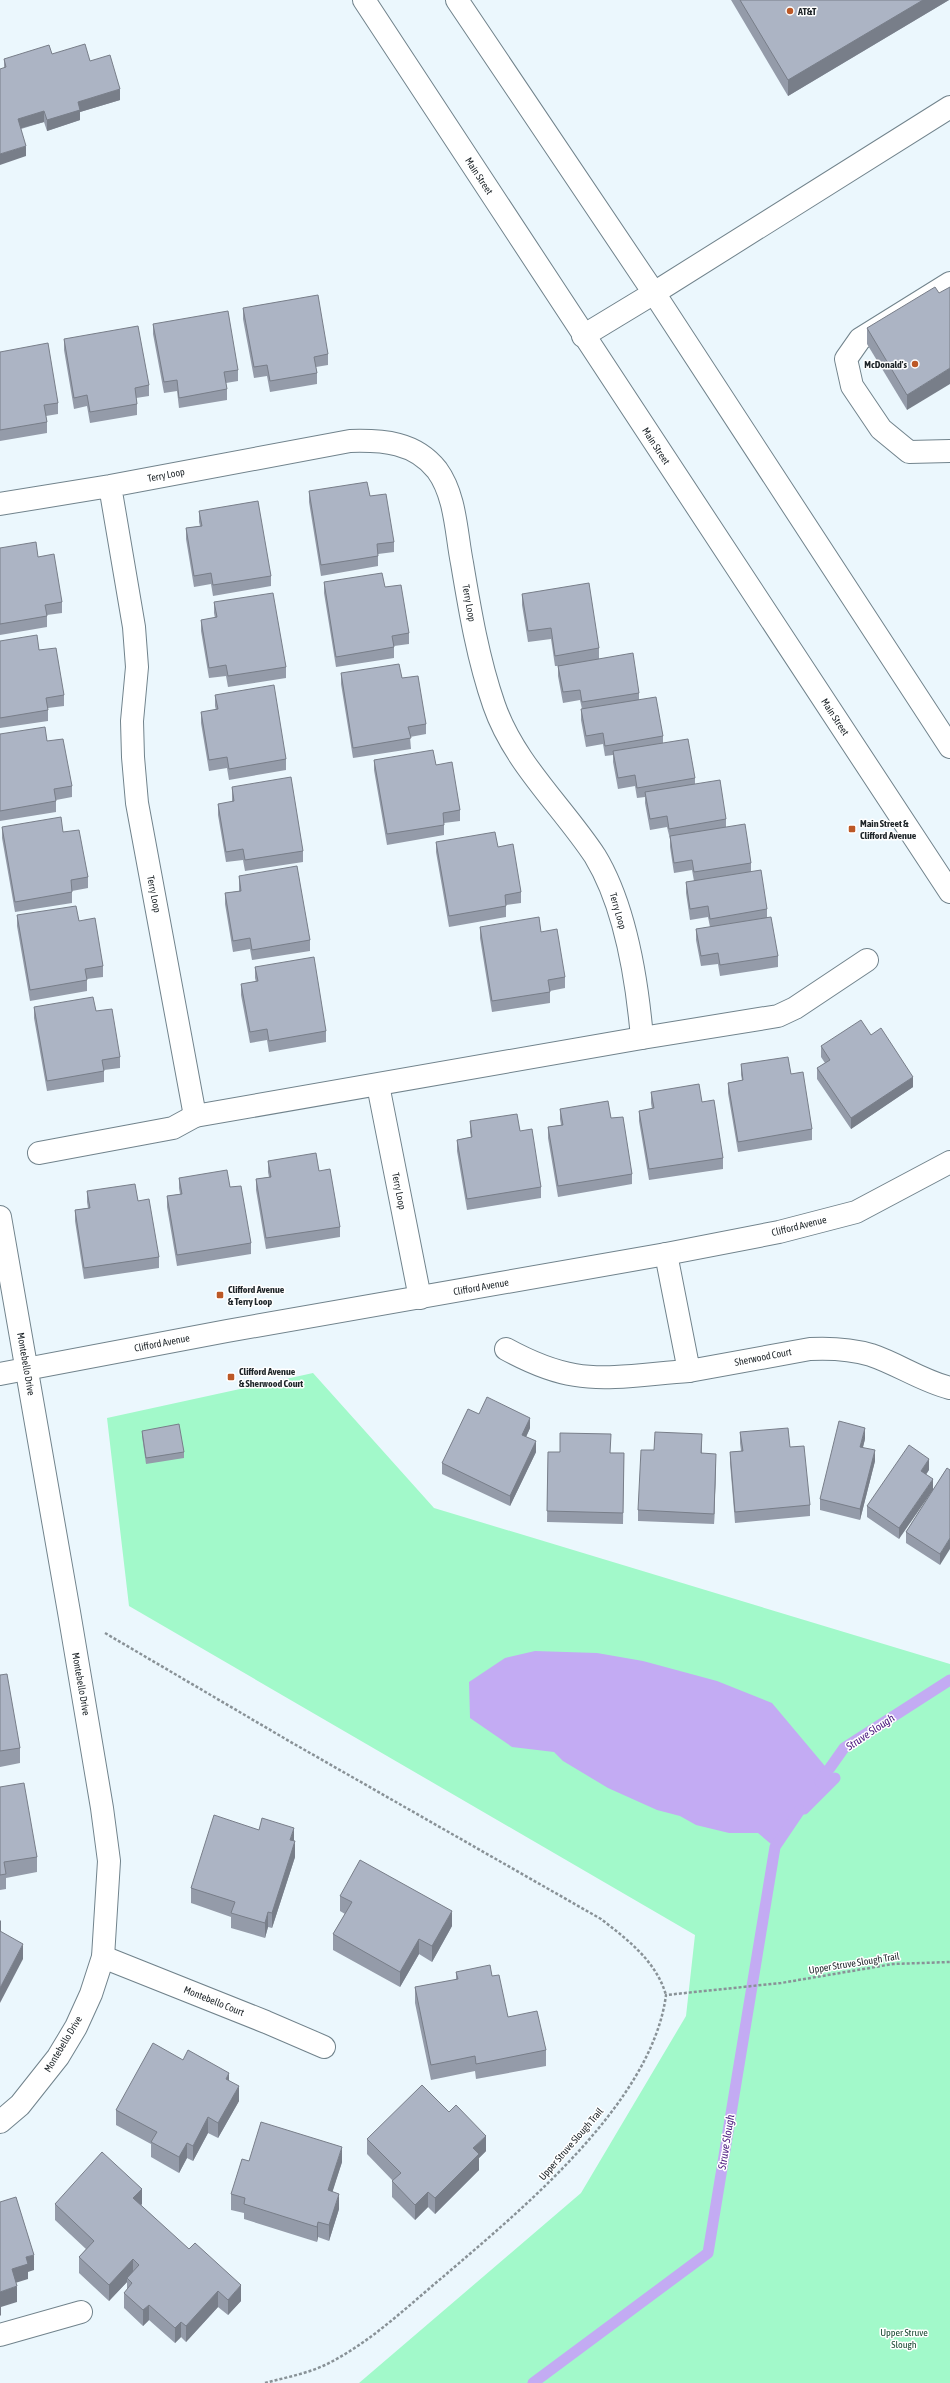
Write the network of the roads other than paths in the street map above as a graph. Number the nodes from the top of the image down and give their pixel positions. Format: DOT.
graph roads {
  1 [pos="364,0"];
  2 [pos="457,0"];
  3 [pos="950,107"];
  4 [pos="950,284"];
  5 [pos="654,293"];
  6 [pos="583,336"];
  7 [pos="950,451"];
  8 [pos="110,486"];
  9 [pos="0,504"];
  10 [pos="950,747"];
  11 [pos="950,892"];
  12 [pos="867,960"];
  13 [pos="642,1038"];
  14 [pos="378,1085"];
  15 [pos="195,1116"];
  16 [pos="39,1152"];
  17 [pos="950,1162"];
  18 [pos="0,1217"];
  19 [pos="666,1254"];
  20 [pos="420,1298"];
  21 [pos="506,1349"];
  22 [pos="27,1369"];
  23 [pos="689,1371"];
  24 [pos="0,1374"];
  25 [pos="950,1388"];
  26 [pos="103,1957"];
  27 [pos="324,2047"];
  28 [pos="0,2122"];
  29 [pos="81,2312"];
  30 [pos="0,2335"];
  1 -- 6 [label="street, Main Street"];
  2 -- 5 [label="street"];
  3 -- 5 [label="street"];
  4 -- 7 [label="street"];
  5 -- 6 [label="street"];
  5 -- 10 [label="street"];
  6 -- 11 [label="street, Main Street"];
  8 -- 9 [label="street, Terry Loop"];
  8 -- 13 [label="street, Terry Loop"];
  8 -- 15 [label="street, Terry Loop"];
  12 -- 13 [label="street"];
  13 -- 14 [label="street"];
  14 -- 15 [label="street"];
  14 -- 20 [label="street, Terry Loop"];
  15 -- 16 [label="street"];
  17 -- 19 [label="street, Clifford Avenue"];
  18 -- 22 [label="street, Montebello Drive"];
  19 -- 20 [label="street, Clifford Avenue"];
  19 -- 23 [label="street"];
  20 -- 22 [label="street, Clifford Avenue"];
  21 -- 23 [label="street, Sherwood Court"];
  22 -- 24 [label="street, Clifford Avenue"];
  22 -- 26 [label="street, Montebello Drive"];
  23 -- 25 [label="street, Sherwood Court"];
  26 -- 27 [label="street, Montebello Court"];
  26 -- 28 [label="street, Montebello Drive"];
  29 -- 30 [label="street"];
}
